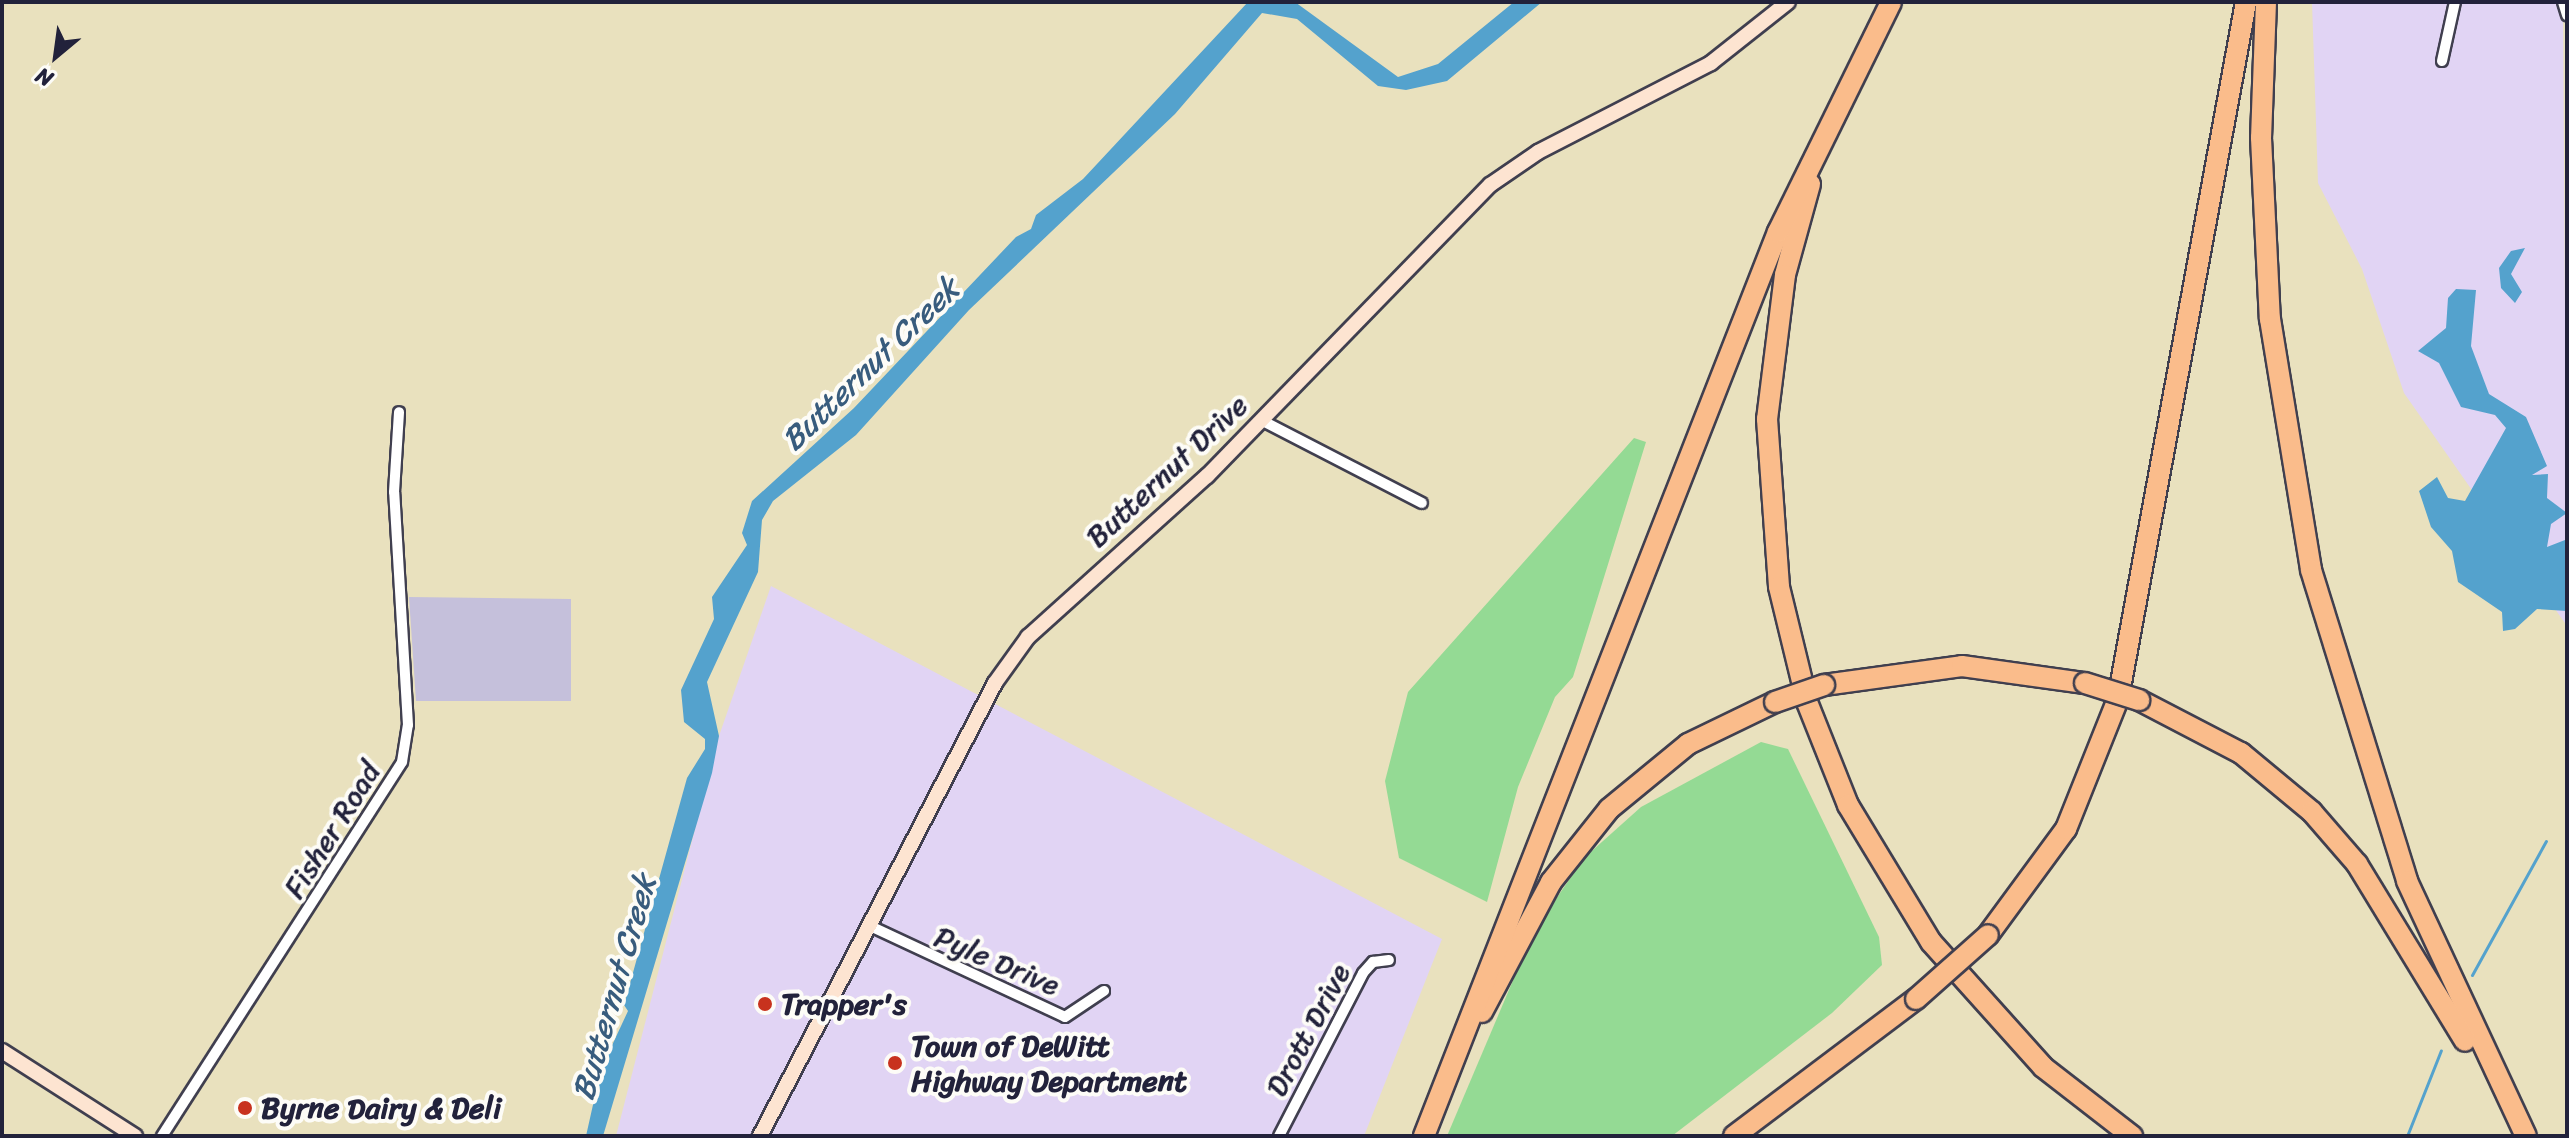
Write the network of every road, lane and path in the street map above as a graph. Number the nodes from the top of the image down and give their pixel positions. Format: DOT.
graph roads {
  1 [pos="1788,2"];
  2 [pos="1891,2"];
  3 [pos="2246,2"];
  4 [pos="2266,2"];
  5 [pos="2455,2"];
  6 [pos="2563,2"];
  7 [pos="2567,15"];
  8 [pos="2442,61"];
  9 [pos="1823,133"];
  10 [pos="399,412"];
  11 [pos="1261,420"];
  12 [pos="1422,503"];
  13 [pos="868,925"];
  14 [pos="1389,960"];
  15 [pos="1104,991"];
  16 [pos="2,1051"];
  17 [pos="1433,1114"];
  18 [pos="135,1136"];
  19 [pos="162,1136"];
  20 [pos="760,1136"];
  21 [pos="1279,1136"];
  22 [pos="1424,1136"];
  23 [pos="1734,1136"];
  24 [pos="2132,1136"];
  25 [pos="2525,1136"];
  1 -- 11 [label="street, Butternut Drive"];
  2 -- 9 [label="highway"];
  3 -- 23 [label="highway, bridge"];
  4 -- 25 [label="highway"];
  5 -- 8 [label="street"];
  6 -- 7 [label="street"];
  9 -- 17 [label="highway"];
  9 -- 24 [label="highway"];
  10 -- 19 [label="street, Fisher Road"];
  11 -- 12 [label="street"];
  11 -- 13 [label="street, Butternut Drive"];
  13 -- 15 [label="street, Pyle Drive"];
  13 -- 20 [label="street, Butternut Drive"];
  14 -- 21 [label="street, Drott Drive"];
  16 -- 18 [label="street"];
  17 -- 22 [label="highway"];
  17 -- 25 [label="highway, bridge"];
}
